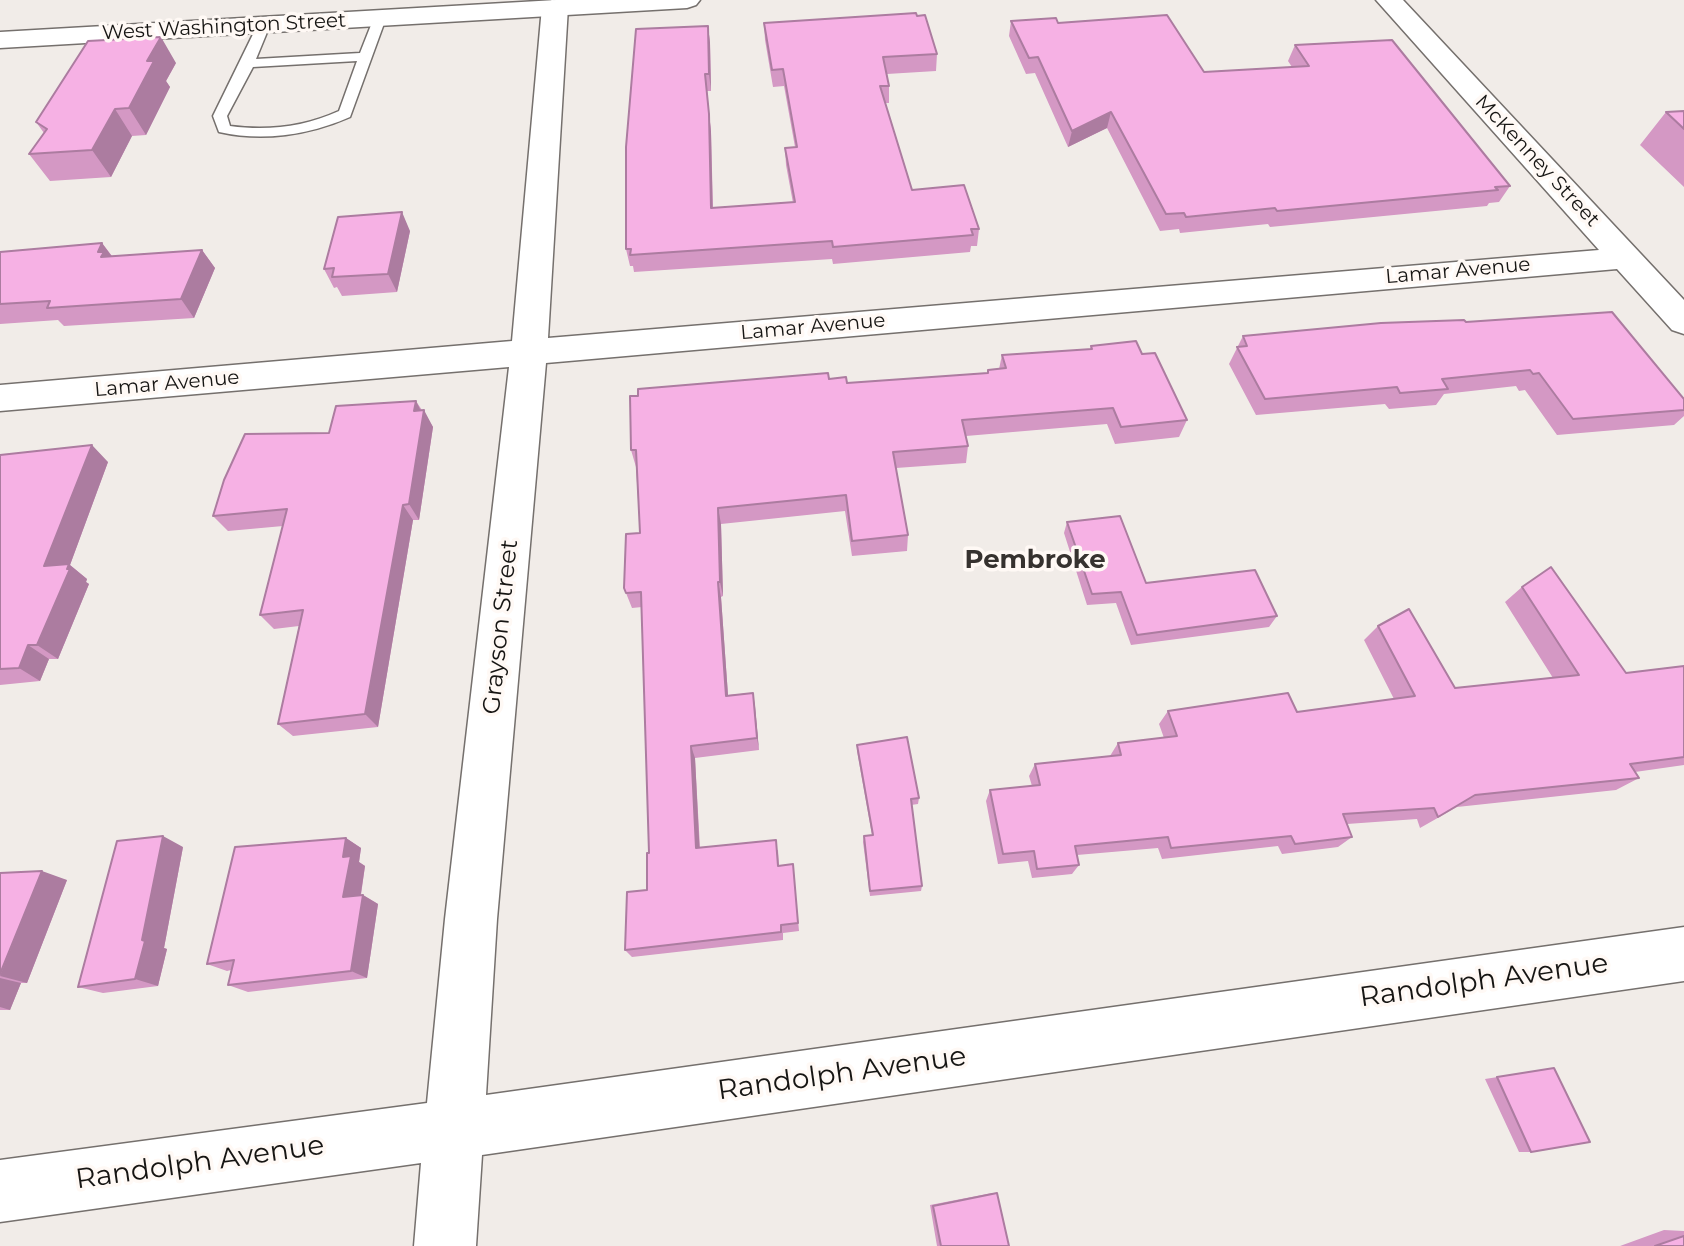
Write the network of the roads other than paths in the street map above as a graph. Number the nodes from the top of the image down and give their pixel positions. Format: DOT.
graph roads {
  1 [pos="687,0"];
  2 [pos="1389,0"];
  3 [pos="622,2"];
  4 [pos="555,7"];
  5 [pos="380,18"];
  6 [pos="264,25"];
  7 [pos="0,40"];
  8 [pos="366,57"];
  9 [pos="248,63"];
  10 [pos="1626,258"];
  11 [pos="1684,322"];
  12 [pos="528,352"];
  13 [pos="0,398"];
  14 [pos="1684,954"];
  15 [pos="455,1127"];
  16 [pos="0,1191"];
  17 [pos="445,1246"];
  1 -- 3 [label="street, West Washington Street"];
  2 -- 10 [label="street, McKenney Street"];
  3 -- 4 [label="street, West Washington Street"];
  4 -- 5 [label="street, West Washington Street"];
  4 -- 12 [label="street, Grayson Street"];
  5 -- 6 [label="street, West Washington Street"];
  5 -- 8 [label="lane"];
  6 -- 7 [label="street, West Washington Street"];
  6 -- 9 [label="lane"];
  8 -- 9 [label="lane"];
  8 -- 9 [label="lane"];
  10 -- 11 [label="street, McKenney Street"];
  10 -- 12 [label="street, Lamar Avenue"];
  12 -- 13 [label="street, Lamar Avenue"];
  12 -- 15 [label="street, Grayson Street"];
  14 -- 15 [label="street, Randolph Avenue"];
  15 -- 16 [label="street, Randolph Avenue"];
  15 -- 17 [label="street, Grayson Street"];
}
